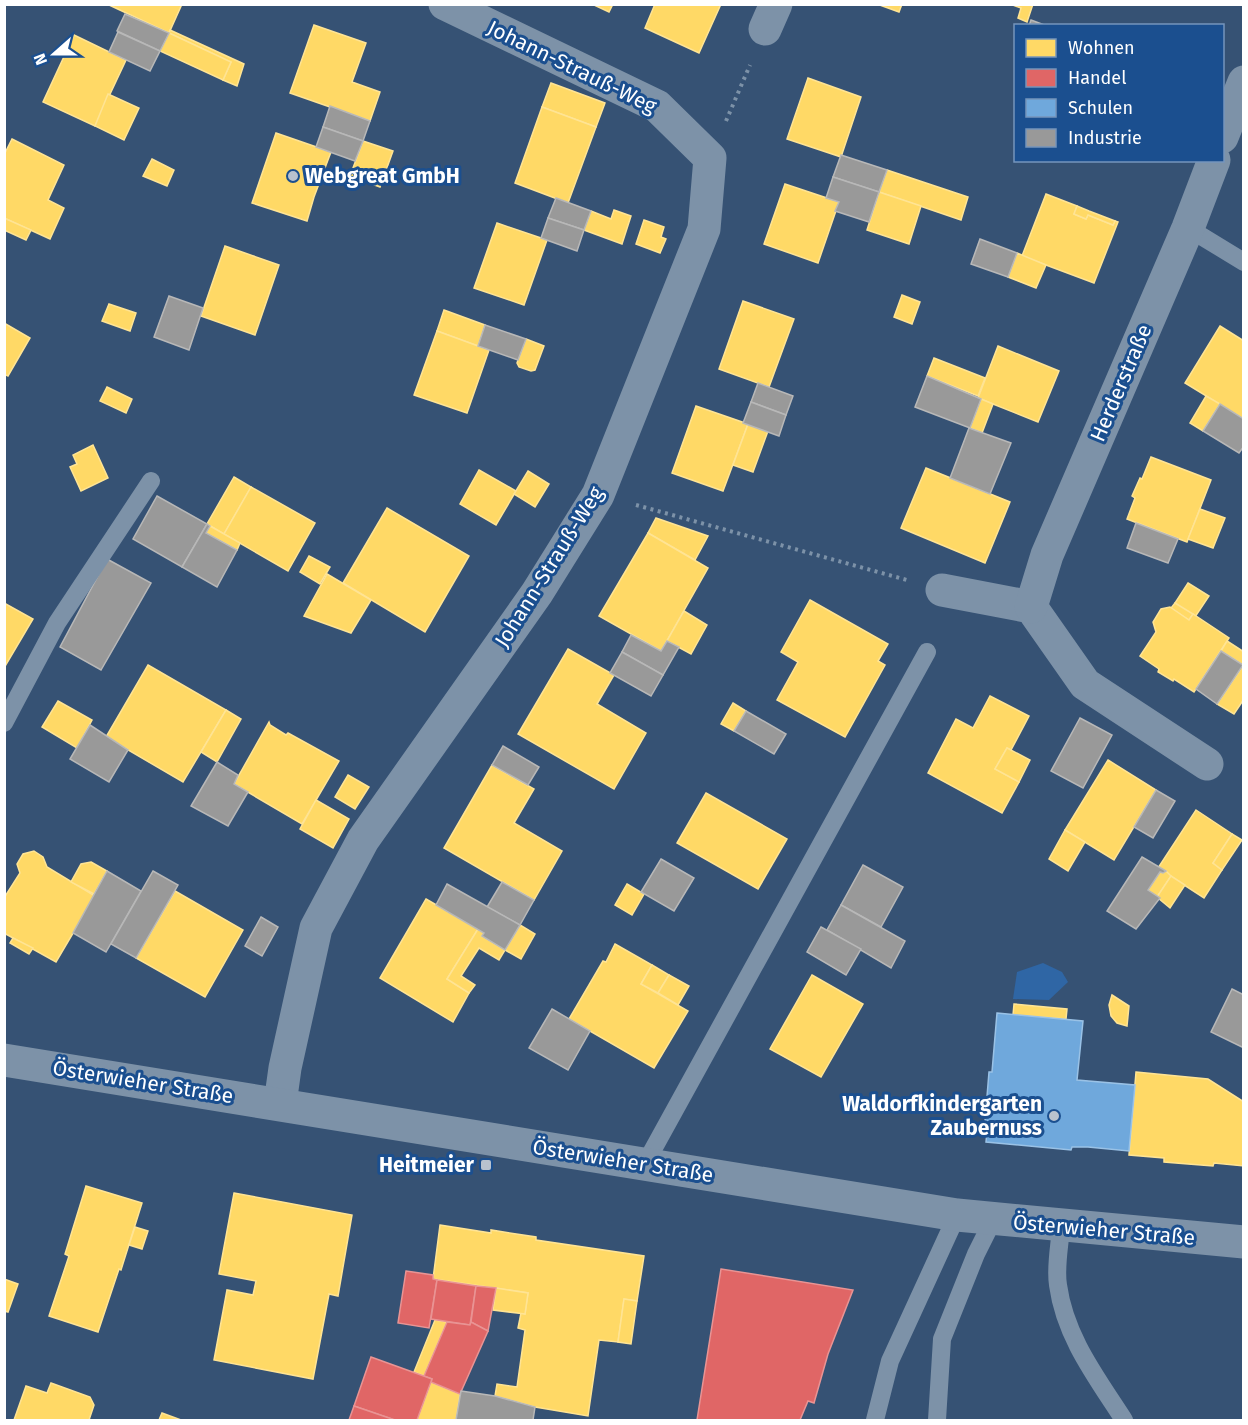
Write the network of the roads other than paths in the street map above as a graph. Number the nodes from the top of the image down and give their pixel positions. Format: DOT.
graph roads {
  1 [pos="445,4"];
  2 [pos="1244,82"];
  3 [pos="1224,132"];
  4 [pos="1213,162"];
  5 [pos="1188,228"];
  6 [pos="1244,262"];
  7 [pos="151,481"];
  8 [pos="942,590"];
  9 [pos="1031,607"];
  10 [pos="927,652"];
  11 [pos="4,723"];
  12 [pos="1207,764"];
  13 [pos="4,1060"];
  14 [pos="280,1104"];
  15 [pos="645,1164"];
  16 [pos="957,1215"];
  17 [pos="993,1220"];
  18 [pos="1061,1226"];
  19 [pos="1244,1242"];
  20 [pos="874,1420"];
  21 [pos="937,1420"];
  22 [pos="1124,1420"];
  1 -- 14 [label="street, Johann-Strauß-Weg"];
  2 -- 3 [label="street"];
  4 -- 5 [label="street, Herderstraße"];
  5 -- 6 [label="lane"];
  5 -- 9 [label="street, Herderstraße"];
  7 -- 11 [label="lane"];
  8 -- 9 [label="street"];
  9 -- 12 [label="street"];
  10 -- 15 [label="lane"];
  13 -- 14 [label="street, Österwieher Straße"];
  14 -- 15 [label="street, Österwieher Straße"];
  15 -- 16 [label="street, Österwieher Straße"];
  16 -- 17 [label="street, Österwieher Straße"];
  16 -- 20 [label="lane"];
  17 -- 18 [label="street, Österwieher Straße"];
  17 -- 21 [label="lane"];
  18 -- 19 [label="street, Österwieher Straße"];
  18 -- 22 [label="lane"];
}
